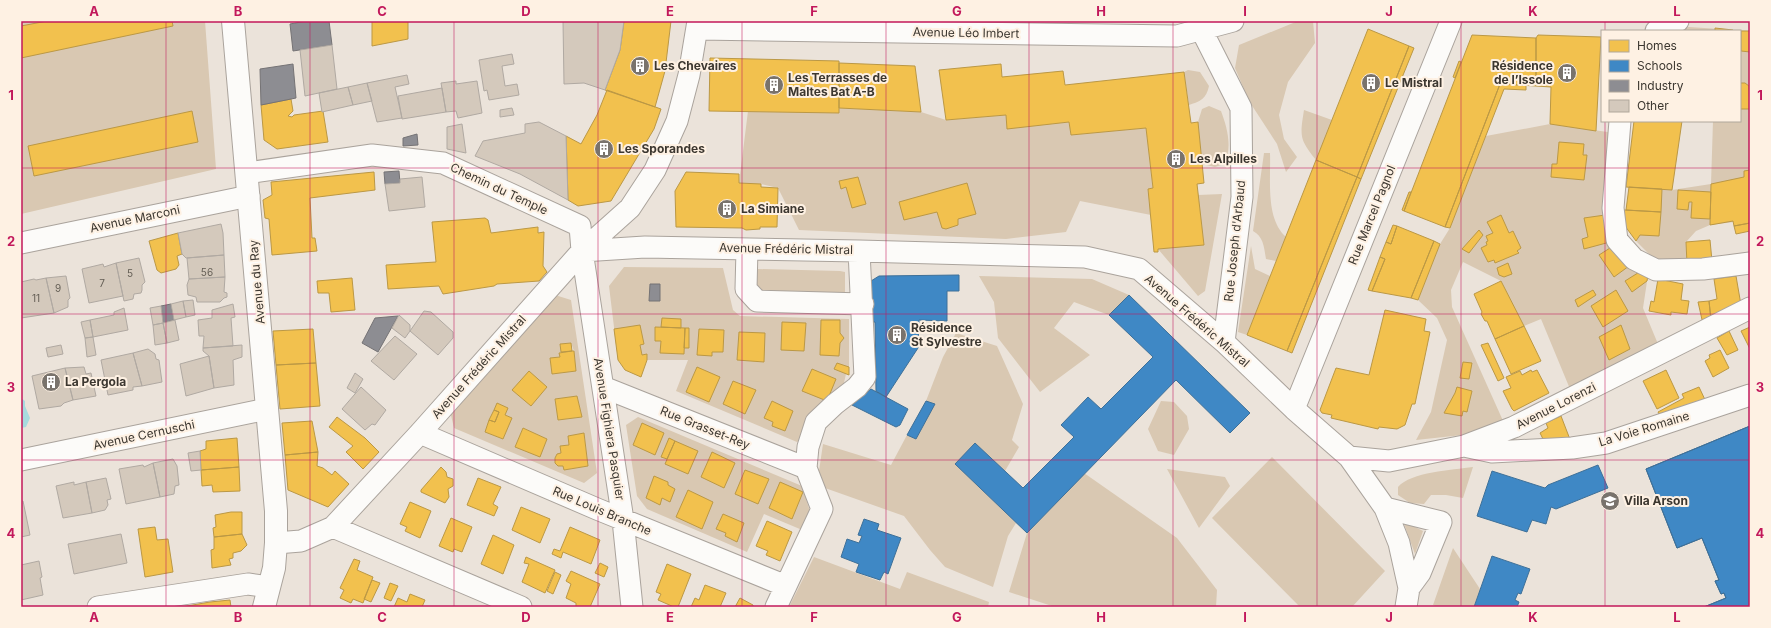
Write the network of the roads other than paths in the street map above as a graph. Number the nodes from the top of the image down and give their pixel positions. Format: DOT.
graph roads {
  1 [pos="233,21"];
  2 [pos="1233,21"];
  3 [pos="1451,21"];
  4 [pos="1678,21"];
  5 [pos="698,25"];
  6 [pos="1200,25"];
  7 [pos="1657,30"];
  8 [pos="1620,122"];
  9 [pos="247,173"];
  10 [pos="249,196"];
  11 [pos="21,243"];
  12 [pos="747,249"];
  13 [pos="582,251"];
  14 [pos="859,251"];
  15 [pos="1750,263"];
  16 [pos="863,304"];
  17 [pos="1750,308"];
  18 [pos="1224,342"];
  19 [pos="603,387"];
  20 [pos="1750,395"];
  21 [pos="267,409"];
  22 [pos="1294,409"];
  23 [pos="420,433"];
  24 [pos="1464,446"];
  25 [pos="1349,457"];
  26 [pos="21,460"];
  27 [pos="806,468"];
  28 [pos="1385,508"];
  29 [pos="623,520"];
  30 [pos="333,527"];
  31 [pos="276,543"];
  32 [pos="786,586"];
  33 [pos="266,597"];
  34 [pos="1408,598"];
  35 [pos="98,607"];
  36 [pos="521,607"];
  37 [pos="632,607"];
  38 [pos="776,607"];
  1 -- 9 [label="main road, Avenue du Ray"];
  2 -- 6 [label="street, Avenue Léo Imbert"];
  3 -- 22 [label="street, Rue Marcel Pagnol"];
  4 -- 7 [label="street"];
  5 -- 6 [label="street, Avenue Léo Imbert"];
  5 -- 13 [label="street"];
  6 -- 18 [label="street, Rue Joseph d'Arbaud"];
  8 -- 15 [label="street"];
  9 -- 10 [label="main road, Avenue du Ray"];
  9 -- 13 [label="street, Chemin du Temple"];
  10 -- 11 [label="street, Avenue Marconi"];
  10 -- 21 [label="main road, Avenue du Ray"];
  12 -- 13 [label="street, Avenue Frédéric Mistral"];
  12 -- 14 [label="street, Avenue Frédéric Mistral"];
  12 -- 16 [label="street"];
  13 -- 19 [label="street, Avenue Fighiera Pasquier"];
  13 -- 23 [label="street, Avenue Frédéric Mistral"];
  14 -- 16 [label="street"];
  14 -- 18 [label="street, Avenue Frédéric Mistral"];
  16 -- 27 [label="street"];
  17 -- 24 [label="street, Avenue Lorenzi"];
  18 -- 22 [label="street, Avenue Frédéric Mistral"];
  19 -- 27 [label="street, Rue Grasset-Rey"];
  19 -- 29 [label="street, Avenue Fighiera Pasquier"];
  20 -- 24 [label="street, La Voie Romaine"];
  21 -- 26 [label="street, Avenue Cernuschi"];
  21 -- 31 [label="main road, Avenue du Ray"];
  22 -- 25 [label="street, Avenue Frédéric Mistral"];
  23 -- 29 [label="street, Rue Louis Branche"];
  23 -- 30 [label="street, Avenue Frédéric Mistral"];
  24 -- 25 [label="street, Avenue Lorenzi"];
  25 -- 28 [label="street, Avenue Frédéric Mistral"];
  27 -- 32 [label="street"];
  28 -- 34 [label="street, Avenue Frédéric Mistral"];
  28 -- 34 [label="street"];
  29 -- 32 [label="street, Rue Louis Branche"];
  29 -- 37 [label="street, Avenue Fighiera Pasquier"];
  30 -- 31 [label="street, Avenue Frédéric Mistral"];
  30 -- 36 [label="street"];
  31 -- 33 [label="main road, Avenue du Ray"];
  32 -- 38 [label="street"];
  33 -- 35 [label="street"];
}
